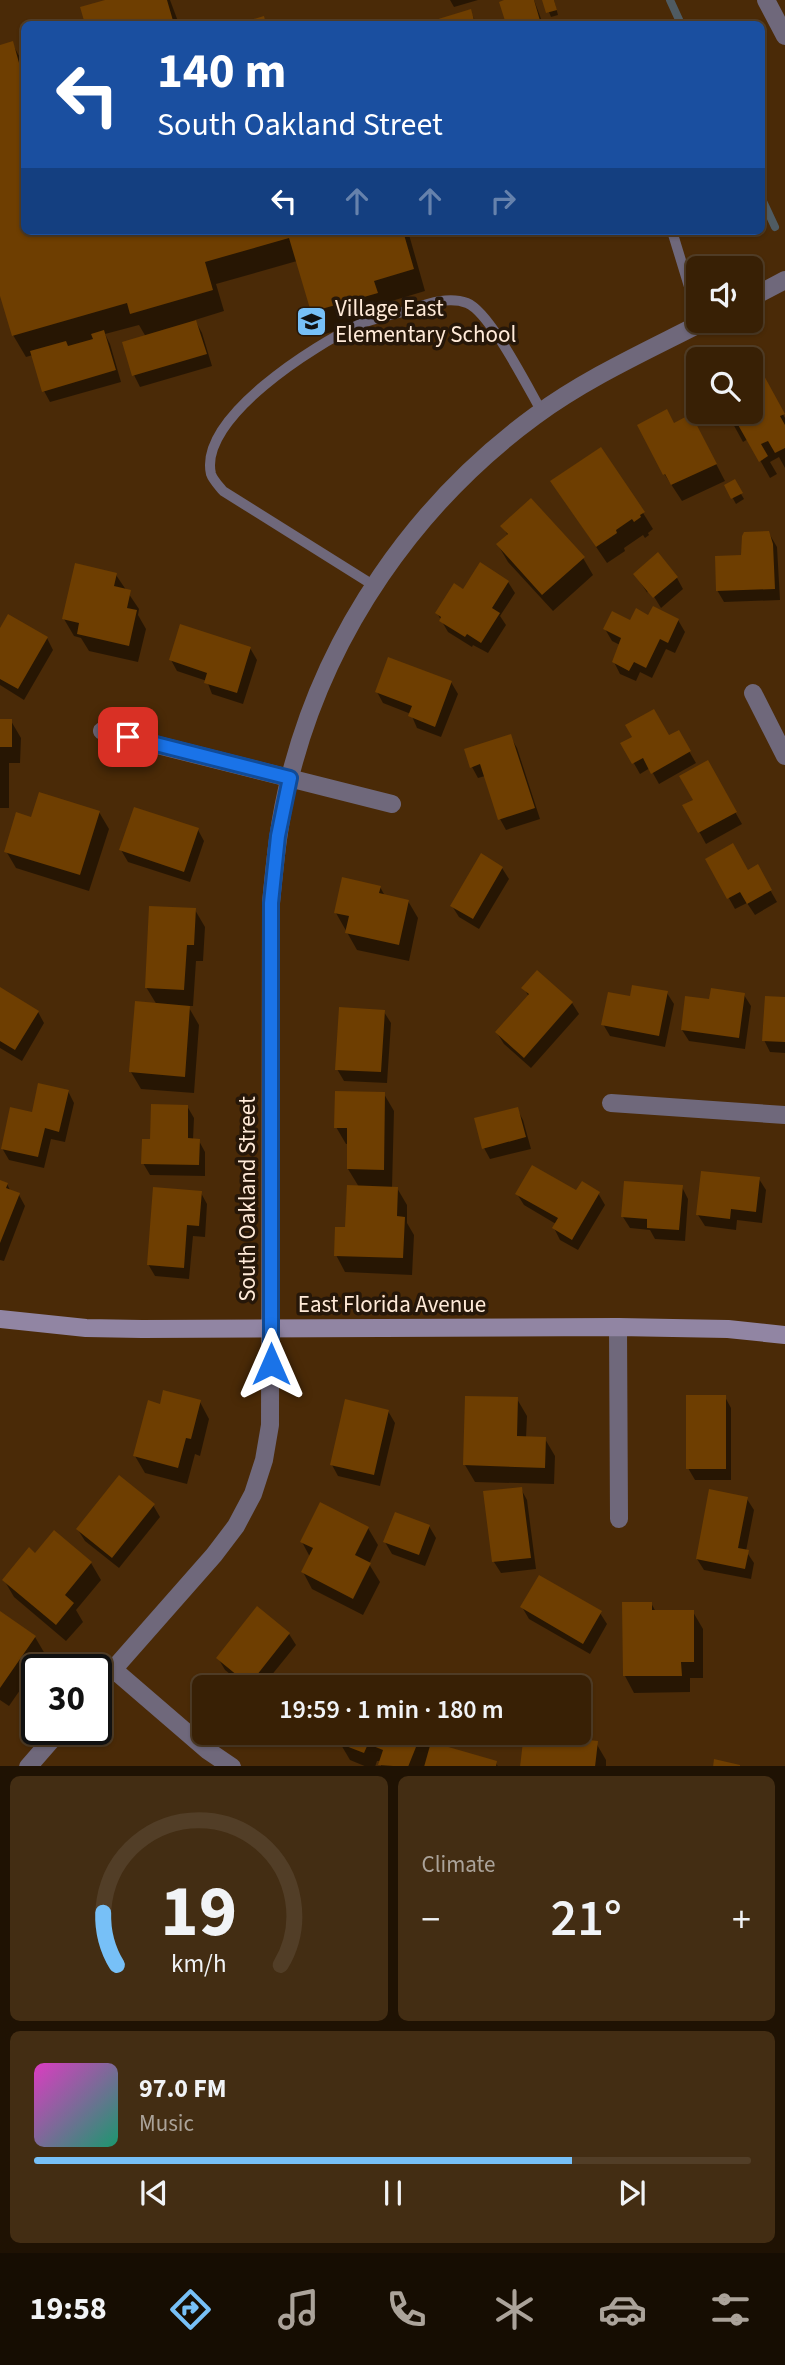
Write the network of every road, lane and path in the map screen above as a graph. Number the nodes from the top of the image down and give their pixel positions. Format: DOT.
graph roads {
  1 [pos="766,0"];
  2 [pos="785,36"];
  3 [pos="673,235"];
  4 [pos="686,274"];
  5 [pos="785,280"];
  6 [pos="763,292"];
  7 [pos="686,328"];
  8 [pos="542,412"];
  9 [pos="373,585"];
  10 [pos="753,693"];
  11 [pos="102,731"];
  12 [pos="785,756"];
  13 [pos="290,778"];
  14 [pos="392,804"];
  15 [pos="611,1103"];
  16 [pos="785,1115"];
  17 [pos="0,1319"];
  18 [pos="618,1327"];
  19 [pos="271,1329"];
  20 [pos="785,1335"];
  21 [pos="619,1519"];
  22 [pos="113,1669"];
  23 [pos="47,1745"];
  24 [pos="28,1766"];
  25 [pos="232,1766"];
  1 -- 2 [label="street"];
  3 -- 4 [label="lane"];
  5 -- 6 [label="street"];
  7 -- 8 [label="street, South Oakland Street"];
  8 -- 9 [label="street, South Oakland Street"];
  8 -- 9 [label="lane"];
  9 -- 13 [label="street, South Oakland Street"];
  10 -- 12 [label="street"];
  11 -- 13 [label="street"];
  13 -- 14 [label="street"];
  13 -- 19 [label="street, South Oakland Street"];
  15 -- 16 [label="street"];
  17 -- 19 [label="street, East Florida Avenue"];
  18 -- 19 [label="street, East Florida Avenue"];
  18 -- 20 [label="street, East Florida Avenue"];
  18 -- 21 [label="street"];
  19 -- 22 [label="street, South Oakland Street"];
  22 -- 25 [label="street"];
  23 -- 24 [label="street"];
}
